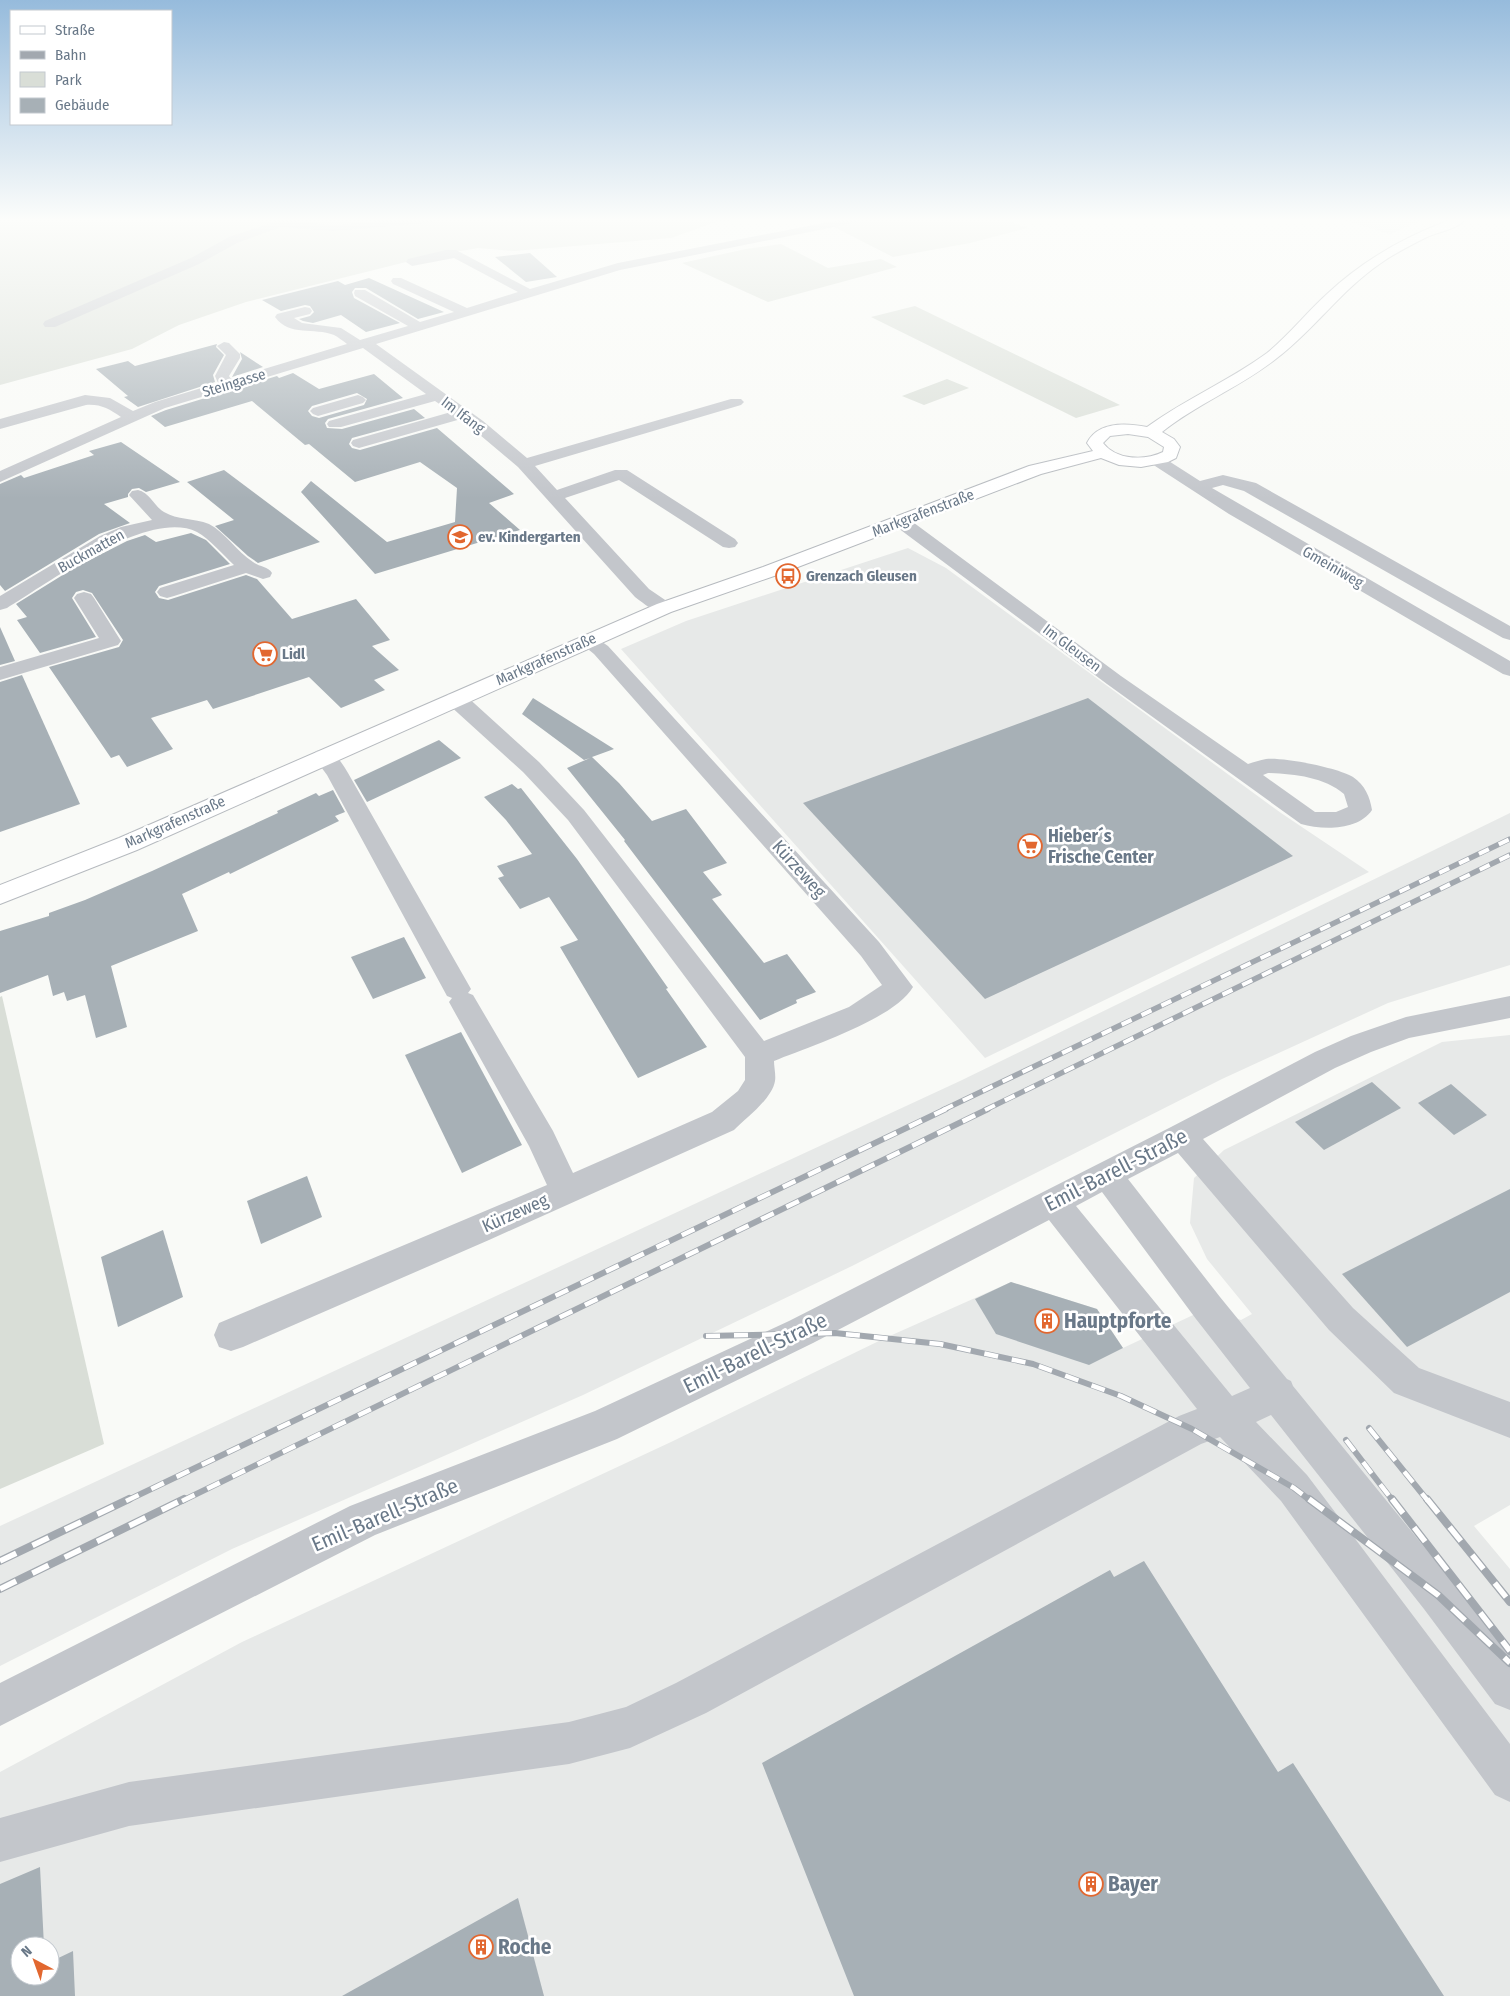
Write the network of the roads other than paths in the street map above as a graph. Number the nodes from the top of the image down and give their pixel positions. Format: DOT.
graph roads {
  1 [pos="75,313"];
  2 [pos="297,313"];
  3 [pos="396,313"];
  4 [pos="462,313"];
  5 [pos="1315,313"];
  6 [pos="50,324"];
  7 [pos="420,327"];
  8 [pos="362,344"];
  9 [pos="224,346"];
  10 [pos="419,382"];
  11 [pos="229,384"];
  12 [pos="401,387"];
  13 [pos="373,395"];
  14 [pos="438,395"];
  15 [pos="736,402"];
  16 [pos="318,411"];
  17 [pos="463,414"];
  18 [pos="131,417"];
  19 [pos="0,424"];
  20 [pos="335,424"];
  21 [pos="1150,432"];
  22 [pos="359,443"];
  23 [pos="1103,453"];
  24 [pos="1158,461"];
  25 [pos="524,464"];
  26 [pos="0,477"];
  27 [pos="1199,486"];
  28 [pos="138,495"];
  29 [pos="554,496"];
  30 [pos="168,521"];
  31 [pos="900,521"];
  32 [pos="729,543"];
  33 [pos="167,592"];
  34 [pos="84,598"];
  35 [pos="0,604"];
  36 [pos="664,608"];
  37 [pos="1510,634"];
  38 [pos="588,640"];
  39 [pos="1510,670"];
  40 [pos="0,674"];
  41 [pos="456,699"];
  42 [pos="324,756"];
  43 [pos="1245,774"];
  44 [pos="0,895"];
  45 [pos="1510,1007"];
  46 [pos="759,1056"];
  47 [pos="1182,1136"];
  48 [pos="1108,1175"];
  49 [pos="566,1191"];
  50 [pos="1053,1202"];
  51 [pos="232,1335"];
  52 [pos="1278,1393"];
  53 [pos="1226,1417"];
  54 [pos="1510,1420"];
  55 [pos="1510,1689"];
  56 [pos="0,1705"];
  57 [pos="1510,1780"];
  58 [pos="0,1840"];
  1 -- 6 [label="street"];
  2 -- 8 [label="street, Im Ifang"];
  3 -- 7 [label="street"];
  4 -- 7 [label="street, Steingasse"];
  5 -- 21 [label="main road"];
  7 -- 8 [label="street, Steingasse"];
  8 -- 10 [label="street, Im Ifang"];
  8 -- 11 [label="street, Steingasse"];
  9 -- 11 [label="street"];
  10 -- 12 [label="street"];
  10 -- 14 [label="street, Im Ifang"];
  11 -- 18 [label="street, Steingasse"];
  13 -- 16 [label="street"];
  14 -- 17 [label="street, Im Ifang"];
  14 -- 20 [label="street"];
  15 -- 25 [label="street"];
  17 -- 22 [label="street"];
  17 -- 25 [label="street, Im Ifang"];
  18 -- 19 [label="street"];
  18 -- 26 [label="street, Steingasse"];
  21 -- 23 [label="main road"];
  21 -- 24 [label="main road"];
  23 -- 24 [label="main road"];
  23 -- 31 [label="main road, Markgrafenstraße"];
  24 -- 27 [label="street, Gmeiniweg"];
  25 -- 29 [label="street, Im Ifang"];
  27 -- 37 [label="street"];
  27 -- 39 [label="street, Gmeiniweg"];
  28 -- 30 [label="street"];
  29 -- 32 [label="street"];
  29 -- 36 [label="street, Im Ifang"];
  30 -- 33 [label="street, Buckmatten"];
  30 -- 35 [label="street, Buckmatten"];
  31 -- 36 [label="main road, Markgrafenstraße"];
  31 -- 43 [label="street, Im Gleusen"];
  34 -- 40 [label="street"];
  36 -- 38 [label="main road, Markgrafenstraße"];
  38 -- 41 [label="main road, Markgrafenstraße"];
  38 -- 46 [label="street, Kürzeweg"];
  41 -- 42 [label="main road, Markgrafenstraße"];
  41 -- 46 [label="street"];
  42 -- 44 [label="main road, Markgrafenstraße"];
  42 -- 49 [label="street"];
  43 -- 43 [label="street, Im Gleusen"];
  45 -- 47 [label="street, Emil-Barell-Straße"];
  46 -- 49 [label="street, Kürzeweg"];
  47 -- 48 [label="street, Emil-Barell-Straße"];
  47 -- 54 [label="street"];
  48 -- 50 [label="street, Emil-Barell-Straße"];
  48 -- 52 [label="street"];
  49 -- 51 [label="street, Kürzeweg"];
  50 -- 53 [label="street"];
  50 -- 56 [label="street, Emil-Barell-Straße"];
  52 -- 53 [label="street"];
  52 -- 55 [label="street"];
  53 -- 57 [label="street"];
  53 -- 58 [label="street"];
}
